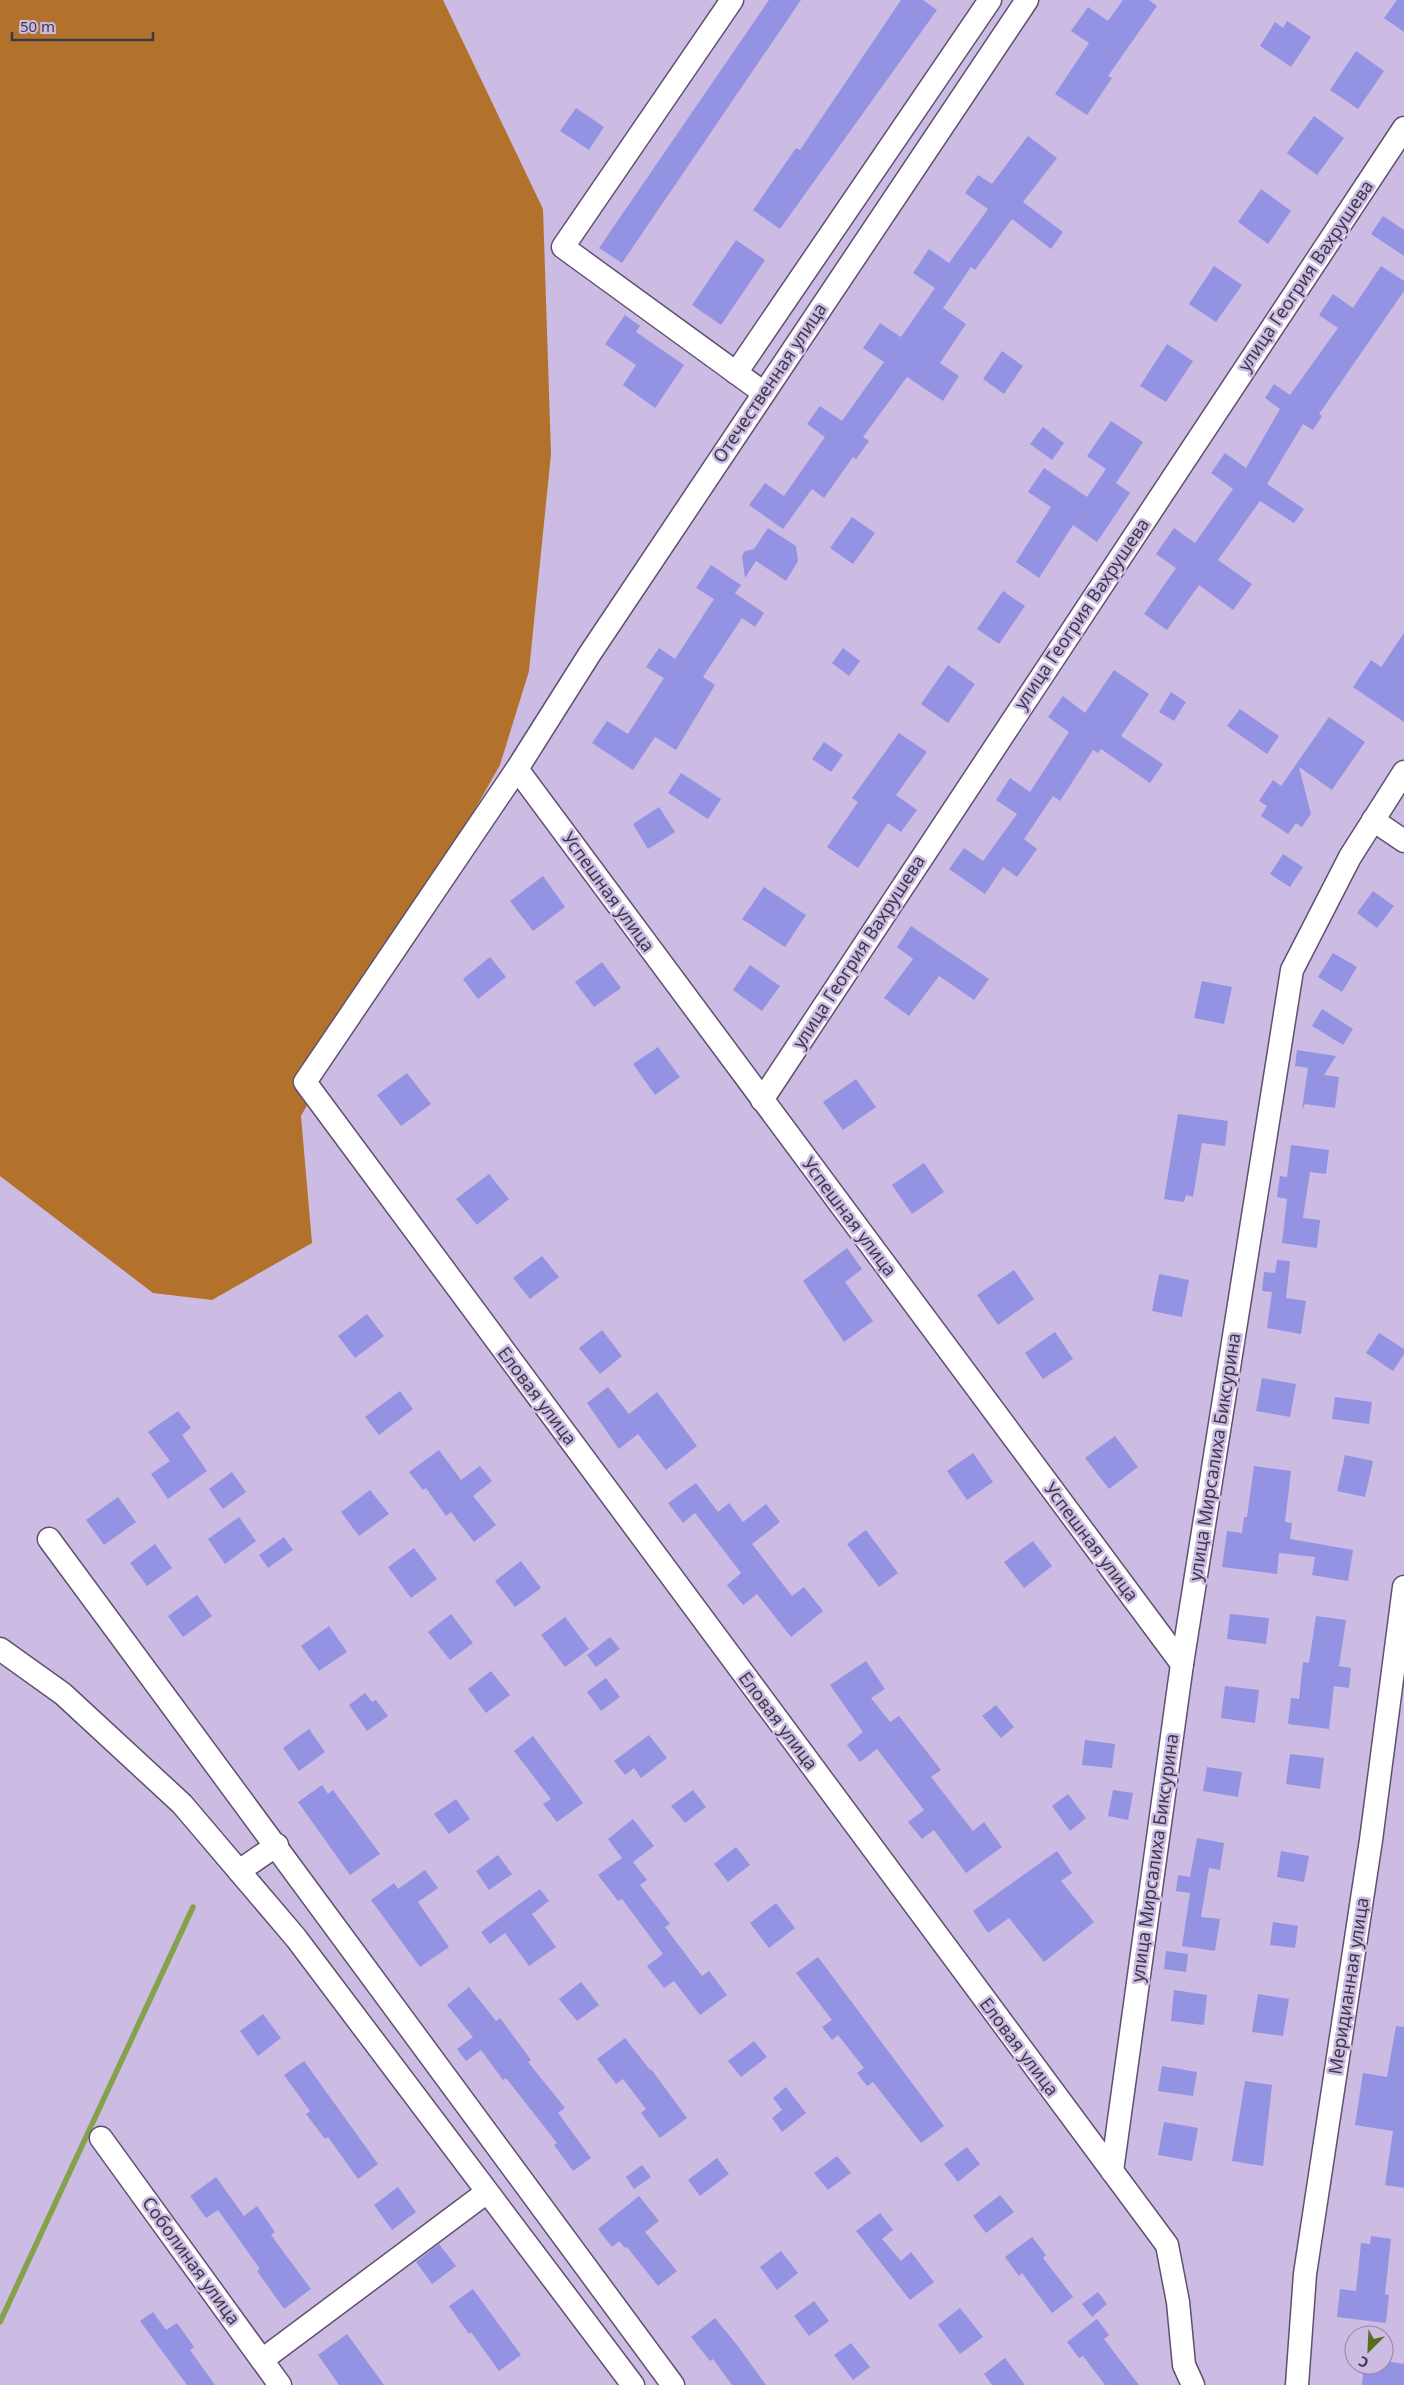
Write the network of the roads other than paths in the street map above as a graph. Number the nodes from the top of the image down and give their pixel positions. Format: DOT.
graph roads {
  1 [pos="732,0"];
  2 [pos="990,0"];
  3 [pos="1027,0"];
  4 [pos="1404,128"];
  5 [pos="736,373"];
  6 [pos="764,393"];
  7 [pos="517,769"];
  8 [pos="1404,772"];
  9 [pos="1373,820"];
  10 [pos="1404,841"];
  11 [pos="305,1082"];
  12 [pos="762,1100"];
  13 [pos="49,1539"];
  14 [pos="1404,1586"];
  15 [pos="0,1649"];
  16 [pos="1182,1664"];
  17 [pos="277,1846"];
  18 [pos="239,1871"];
  19 [pos="101,2138"];
  20 [pos="1112,2171"];
  21 [pos="487,2192"];
  22 [pos="262,2360"];
  23 [pos="280,2385"];
  24 [pos="632,2385"];
  25 [pos="673,2385"];
  26 [pos="1193,2385"];
  27 [pos="1297,2385"];
  1 -- 5 [label="street"];
  2 -- 5 [label="street"];
  3 -- 6 [label="street, Отечественная улица"];
  4 -- 12 [label="street, улица Геогрия Вахрушева"];
  5 -- 6 [label="street"];
  6 -- 7 [label="street, Отечественная улица"];
  7 -- 11 [label="street, Отечественная улица"];
  7 -- 12 [label="street, Успешная улица"];
  8 -- 9 [label="street, улица Мирсалиха Биксурина"];
  9 -- 10 [label="street"];
  9 -- 16 [label="street, улица Мирсалиха Биксурина"];
  11 -- 20 [label="street, Еловая улица"];
  12 -- 16 [label="street, Успешная улица"];
  13 -- 17 [label="street"];
  14 -- 27 [label="street, Меридианная улица"];
  15 -- 18 [label="street"];
  16 -- 20 [label="street, улица Мирсалиха Биксурина"];
  17 -- 18 [label="street"];
  17 -- 25 [label="street"];
  18 -- 21 [label="street"];
  19 -- 22 [label="street, Соболиная улица"];
  20 -- 26 [label="street, Еловая улица"];
  21 -- 22 [label="street"];
  21 -- 24 [label="street"];
  22 -- 23 [label="street, Соболиная улица"];
}
